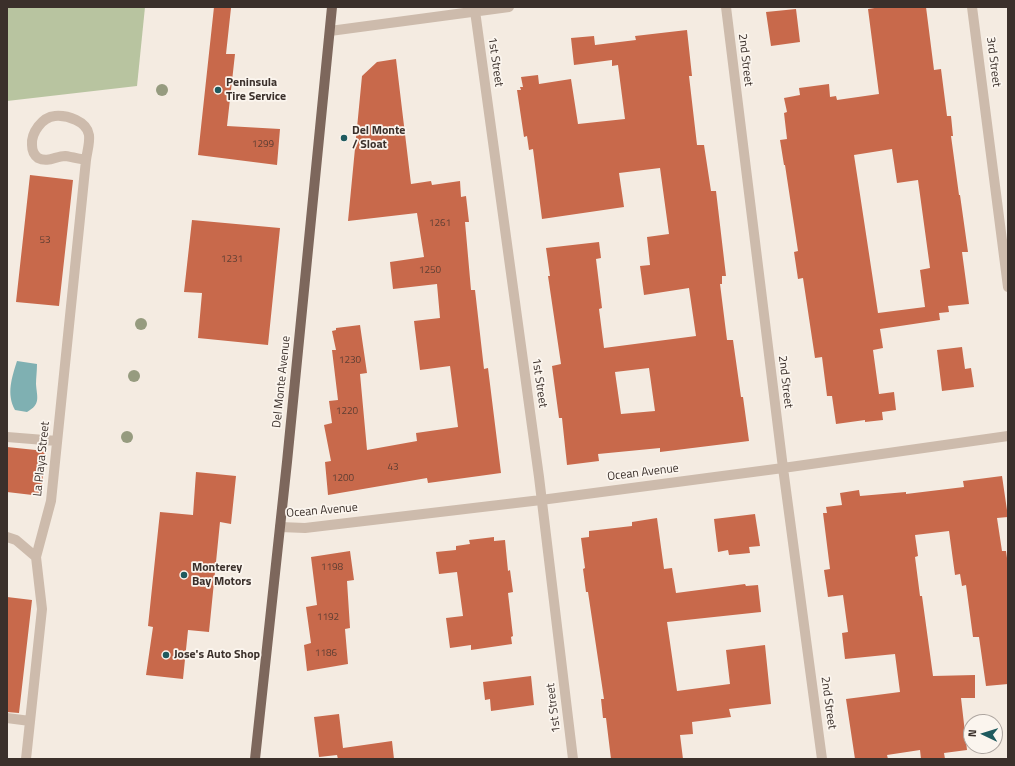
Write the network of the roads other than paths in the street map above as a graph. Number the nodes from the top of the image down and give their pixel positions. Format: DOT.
graph roads {
  1 [pos="332,7"];
  2 [pos="509,7"];
  3 [pos="726,7"];
  4 [pos="972,7"];
  5 [pos="475,11"];
  6 [pos="330,31"];
  7 [pos="86,160"];
  8 [pos="1008,287"];
  9 [pos="1008,436"];
  10 [pos="7,437"];
  11 [pos="58,441"];
  12 [pos="783,468"];
  13 [pos="541,500"];
  14 [pos="280,527"];
  15 [pos="7,537"];
  16 [pos="36,557"];
  17 [pos="7,718"];
  18 [pos="30,721"];
  19 [pos="26,759"];
  20 [pos="255,759"];
  21 [pos="573,759"];
  22 [pos="822,759"];
  1 -- 6 [label="main road, Del Monte Avenue"];
  2 -- 5 [label="street"];
  3 -- 12 [label="street, 2nd Street"];
  4 -- 8 [label="street, 3rd Street"];
  5 -- 6 [label="street"];
  5 -- 13 [label="street, 1st Street"];
  6 -- 14 [label="main road, Del Monte Avenue"];
  7 -- 7 [label="street, La Playa Street"];
  7 -- 11 [label="street, La Playa Street"];
  9 -- 12 [label="street, Ocean Avenue"];
  10 -- 11 [label="street"];
  11 -- 16 [label="street, La Playa Street"];
  12 -- 13 [label="street, Ocean Avenue"];
  12 -- 22 [label="street, 2nd Street"];
  13 -- 14 [label="street, Ocean Avenue"];
  13 -- 21 [label="street, 1st Street"];
  14 -- 20 [label="main road, Del Monte Avenue"];
  15 -- 16 [label="street"];
  16 -- 18 [label="street, La Playa Street"];
  17 -- 18 [label="street"];
  18 -- 19 [label="street, La Playa Street"];
}
